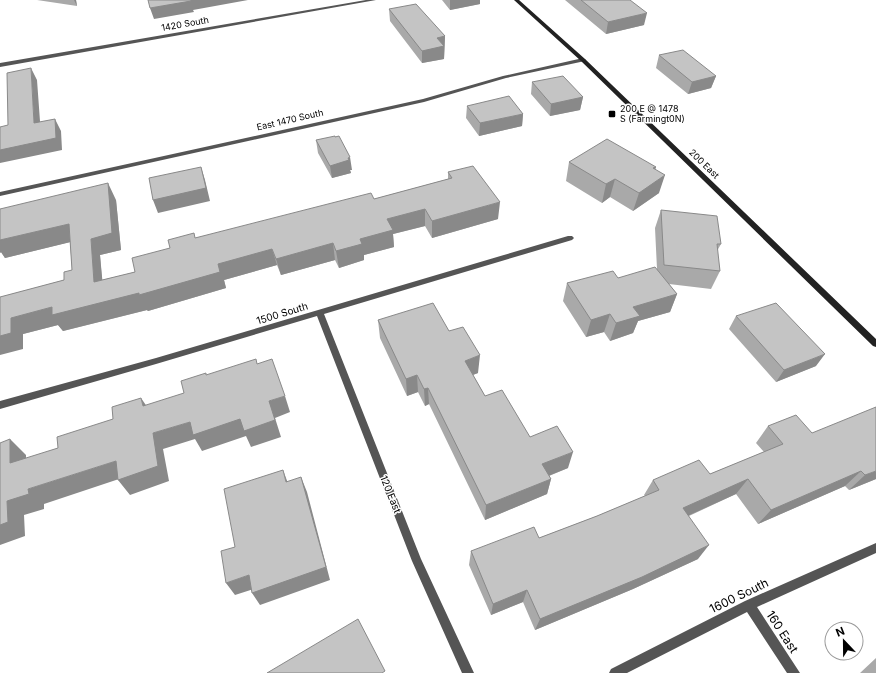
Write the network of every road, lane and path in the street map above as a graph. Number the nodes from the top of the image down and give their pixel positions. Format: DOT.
graph roads {
  1 [pos="374,0"];
  2 [pos="516,0"];
  3 [pos="355,1"];
  4 [pos="583,60"];
  5 [pos="0,65"];
  6 [pos="0,194"];
  7 [pos="570,238"];
  8 [pos="319,312"];
  9 [pos="876,344"];
  10 [pos="0,405"];
  11 [pos="876,548"];
  12 [pos="749,605"];
  13 [pos="468,673"];
  14 [pos="615,673"];
  15 [pos="794,673"];
  1 -- 3 [label="street, 1420 South"];
  2 -- 4 [label="main road, 200 East"];
  3 -- 5 [label="street, 1420 South"];
  4 -- 6 [label="street, East 1470 South"];
  4 -- 9 [label="main road, 200 East"];
  7 -- 8 [label="street, 1500 South"];
  8 -- 10 [label="street, 1500 South"];
  8 -- 13 [label="street, 120 East"];
  11 -- 12 [label="street, 1600 South"];
  12 -- 14 [label="street, 1600 South"];
  12 -- 15 [label="street, 160 East"];
}
